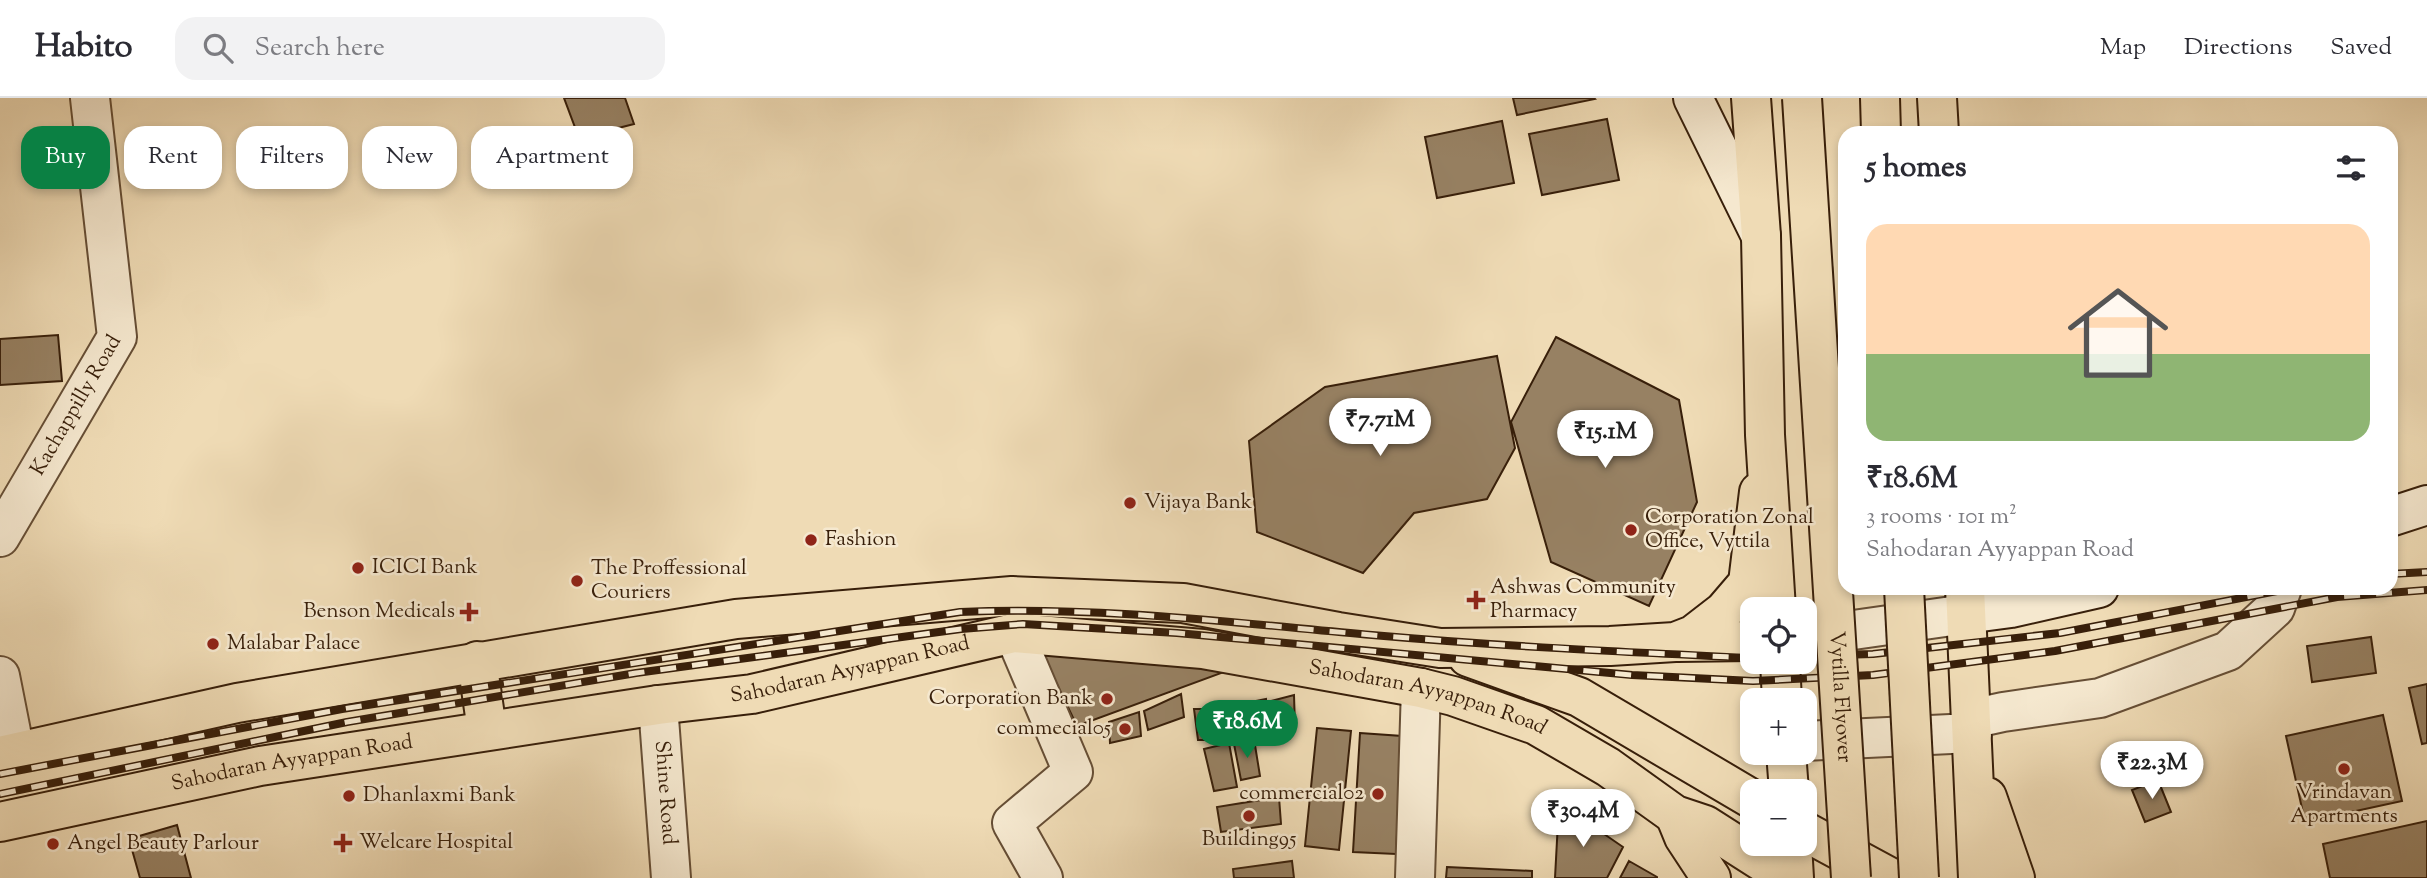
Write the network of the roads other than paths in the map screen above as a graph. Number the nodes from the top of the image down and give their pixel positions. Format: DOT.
graph roads {
  1 [pos="90,98"];
  2 [pos="1693,98"];
  3 [pos="1751,98"];
  4 [pos="1802,98"];
  5 [pos="1880,98"];
  6 [pos="1937,98"];
  7 [pos="1881,126"];
  8 [pos="1939,126"];
  9 [pos="1761,236"];
  10 [pos="1765,435"];
  11 [pos="2427,505"];
  12 [pos="2398,514"];
  13 [pos="0,537"];
  14 [pos="1904,595"];
  15 [pos="2068,595"];
  16 [pos="2280,595"];
  17 [pos="1775,597"];
  18 [pos="1965,601"];
  19 [pos="1014,633"];
  20 [pos="1817,634"];
  21 [pos="1740,641"];
  22 [pos="1675,642"];
  23 [pos="1440,648"];
  24 [pos="477,661"];
  25 [pos="0,676"];
  26 [pos="1421,688"];
  27 [pos="658,705"];
  28 [pos="487,730"];
  29 [pos="1972,738"];
  30 [pos="1817,741"];
  31 [pos="7,754"];
  32 [pos="1740,792"];
  33 [pos="1675,815"];
  34 [pos="0,822"];
  35 [pos="1817,838"];
  36 [pos="1793,856"];
  37 [pos="671,878"];
  38 [pos="1043,878"];
  39 [pos="1415,878"];
  40 [pos="1711,878"];
  41 [pos="1788,878"];
  42 [pos="1794,878"];
  43 [pos="1851,878"];
  44 [pos="1891,878"];
  45 [pos="1919,878"];
  46 [pos="1978,878"];
  47 [pos="2015,878"];
  1 -- 13 [label="street, Kachappilly Road"];
  2 -- 9 [label="street"];
  3 -- 9 [label="main road"];
  4 -- 43 [label="main road, Vytilla Flyover, bridge"];
  5 -- 7 [label="main road"];
  6 -- 8 [label="main road"];
  9 -- 10 [label="main road"];
  10 -- 17 [label="main road"];
  10 -- 22 [label="main road"];
  11 -- 12 [label="street"];
  14 -- 45 [label="main road, bridge"];
  15 -- 18 [label="street"];
  16 -- 29 [label="street"];
  18 -- 20 [label="street"];
  18 -- 29 [label="main road"];
  19 -- 26 [label="main road, Sahodaran Ayyappan Road"];
  19 -- 27 [label="main road, Sahodaran Ayyappan Road"];
  19 -- 38 [label="street"];
  21 -- 22 [label="main road"];
  22 -- 23 [label="main road"];
  23 -- 24 [label="main road, Sahodaran Ayyappan Road"];
  23 -- 32 [label="main road"];
  24 -- 28 [label="main road"];
  24 -- 31 [label="main road, Sahodaran Ayyappan Road"];
  25 -- 31 [label="street"];
  26 -- 33 [label="main road, Sahodaran Ayyappan Road"];
  26 -- 39 [label="street"];
  27 -- 28 [label="main road, Sahodaran Ayyappan Road"];
  27 -- 37 [label="street, Shine Road"];
  28 -- 34 [label="main road, Sahodaran Ayyappan Road"];
  29 -- 30 [label="street"];
  29 -- 46 [label="main road"];
  29 -- 47 [label="main road"];
  33 -- 40 [label="main road"];
  33 -- 41 [label="main road"];
  35 -- 44 [label="main road"];
  36 -- 42 [label="main road"];
}
